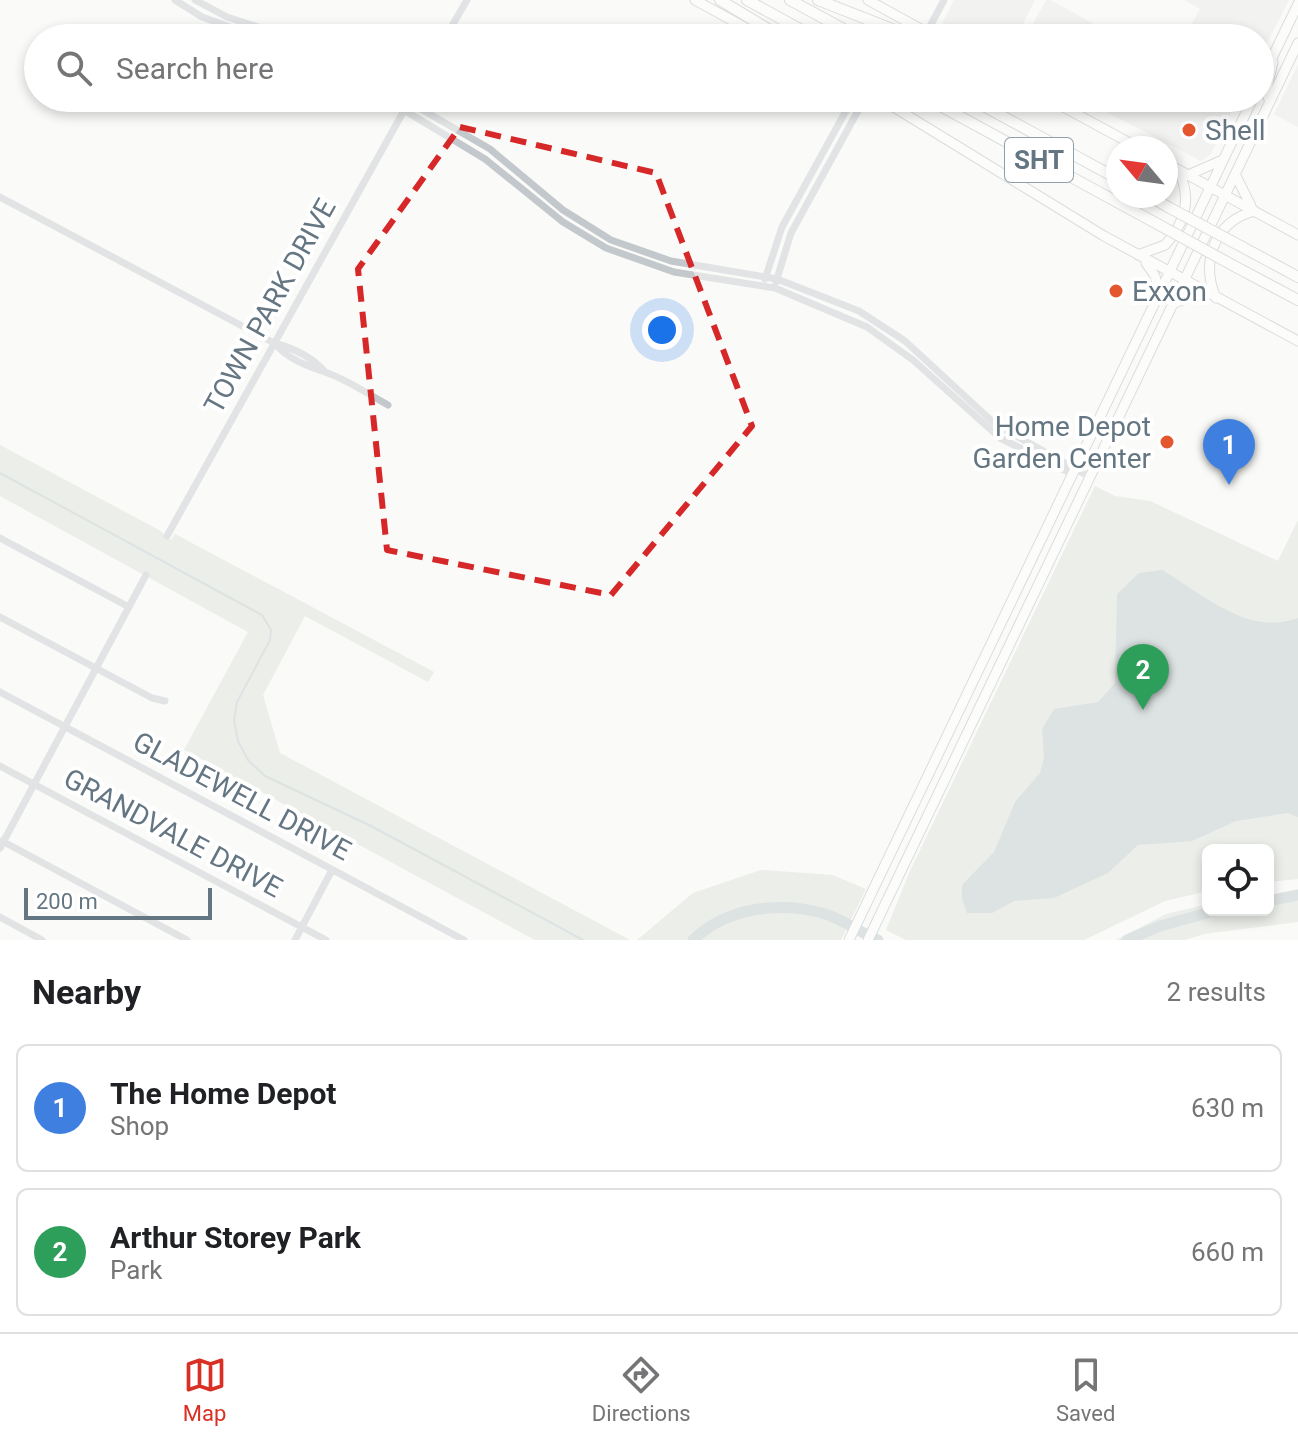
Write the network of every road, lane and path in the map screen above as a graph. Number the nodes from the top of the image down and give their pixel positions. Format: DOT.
graph roads {
  1 [pos="175,0"];
  2 [pos="195,0"];
  3 [pos="467,0"];
  4 [pos="695,0"];
  5 [pos="720,0"];
  6 [pos="747,0"];
  7 [pos="790,0"];
  8 [pos="818,0"];
  9 [pos="868,0"];
  10 [pos="944,0"];
  11 [pos="1298,4"];
  12 [pos="222,24"];
  13 [pos="249,24"];
  14 [pos="453,24"];
  15 [pos="739,24"];
  16 [pos="760,24"];
  17 [pos="791,24"];
  18 [pos="834,24"];
  19 [pos="879,24"];
  20 [pos="912,24"];
  21 [pos="931,24"];
  22 [pos="1298,43"];
  23 [pos="1274,54"];
  24 [pos="1274,94"];
  25 [pos="401,112"];
  26 [pos="422,112"];
  27 [pos="845,112"];
  28 [pos="857,112"];
  29 [pos="902,112"];
  30 [pos="952,112"];
  31 [pos="995,112"];
  32 [pos="1073,112"];
  33 [pos="1246,112"];
  34 [pos="1265,112"];
  35 [pos="1117,136"];
  36 [pos="1223,159"];
  37 [pos="504,166"];
  38 [pos="1178,170"];
  39 [pos="1106,172"];
  40 [pos="1235,174"];
  41 [pos="1188,175"];
  42 [pos="805,186"];
  43 [pos="1210,187"];
  44 [pos="814,191"];
  45 [pos="1225,195"];
  46 [pos="0,197"];
  47 [pos="1170,208"];
  48 [pos="1255,211"];
  49 [pos="595,232"];
  50 [pos="1298,235"];
  51 [pos="591,240"];
  52 [pos="628,248"];
  53 [pos="1138,255"];
  54 [pos="623,256"];
  55 [pos="1168,272"];
  56 [pos="1298,277"];
  57 [pos="777,279"];
  58 [pos="765,280"];
  59 [pos="1185,280"];
  60 [pos="775,288"];
  61 [pos="1204,291"];
  62 [pos="1159,292"];
  63 [pos="1216,298"];
  64 [pos="1298,300"];
  65 [pos="1173,306"];
  66 [pos="905,341"];
  67 [pos="1298,341"];
  68 [pos="274,343"];
  69 [pos="899,349"];
  70 [pos="388,405"];
  71 [pos="981,412"];
  72 [pos="975,419"];
  73 [pos="1075,470"];
  74 [pos="1090,477"];
  75 [pos="167,536"];
  76 [pos="0,538"];
  77 [pos="146,575"];
  78 [pos="129,607"];
  79 [pos="0,617"];
  80 [pos="96,668"];
  81 [pos="0,692"];
  82 [pos="165,701"];
  83 [pos="957,715"];
  84 [pos="972,723"];
  85 [pos="65,726"];
  86 [pos="0,766"];
  87 [pos="34,784"];
  88 [pos="1,843"];
  89 [pos="332,870"];
  90 [pos="0,917"];
  91 [pos="302,927"];
  92 [pos="42,940"];
  93 [pos="187,940"];
  94 [pos="295,940"];
  95 [pos="326,940"];
  96 [pos="464,940"];
  97 [pos="849,940"];
  98 [pos="868,940"];
  1 -- 12 [label="street"];
  2 -- 13 [label="street"];
  3 -- 14 [label="street"];
  4 -- 15 [label="main road"];
  5 -- 16 [label="highway"];
  6 -- 17 [label="highway"];
  7 -- 18 [label="highway"];
  8 -- 19 [label="highway"];
  9 -- 20 [label="main road"];
  10 -- 21 [label="street"];
  11 -- 23 [label="main road"];
  22 -- 24 [label="main road"];
  25 -- 68 [label="street, TOWN PARK DRIVE"];
  26 -- 37 [label="street"];
  27 -- 42 [label="street"];
  28 -- 44 [label="street"];
  29 -- 53 [label="main road"];
  30 -- 64 [label="highway, SHT, bridge"];
  31 -- 39 [label="highway, SHT"];
  32 -- 35 [label="main road"];
  33 -- 36 [label="main road"];
  34 -- 40 [label="main road"];
  36 -- 41 [label="main road"];
  36 -- 43 [label="main road"];
  37 -- 49 [label="street"];
  37 -- 51 [label="street"];
  38 -- 41 [label="main road"];
  38 -- 53 [label="main road"];
  40 -- 45 [label="main road"];
  40 -- 48 [label="main road"];
  41 -- 43 [label="main road"];
  42 -- 44 [label="street"];
  42 -- 58 [label="street"];
  43 -- 45 [label="main road"];
  43 -- 55 [label="main road"];
  44 -- 57 [label="street"];
  45 -- 48 [label="main road"];
  45 -- 59 [label="main road"];
  46 -- 68 [label="street"];
  47 -- 56 [label="highway, bridge"];
  48 -- 50 [label="main road"];
  48 -- 63 [label="main road"];
  49 -- 51 [label="street"];
  49 -- 52 [label="street"];
  51 -- 54 [label="street"];
  52 -- 54 [label="street"];
  52 -- 58 [label="street"];
  53 -- 55 [label="main road"];
  53 -- 62 [label="main road"];
  54 -- 58 [label="street"];
  55 -- 59 [label="main road"];
  55 -- 62 [label="main road"];
  57 -- 58 [label="street"];
  57 -- 60 [label="street"];
  57 -- 66 [label="street"];
  58 -- 60 [label="street"];
  59 -- 61 [label="main road"];
  59 -- 65 [label="main road"];
  60 -- 69 [label="street"];
  61 -- 63 [label="main road"];
  61 -- 65 [label="main road"];
  62 -- 73 [label="main road"];
  63 -- 67 [label="main road"];
  65 -- 74 [label="main road"];
  66 -- 69 [label="street"];
  66 -- 71 [label="street"];
  68 -- 70 [label="street"];
  68 -- 75 [label="street, TOWN PARK DRIVE"];
  69 -- 72 [label="street"];
  71 -- 72 [label="street"];
  71 -- 73 [label="street"];
  72 -- 73 [label="street"];
  73 -- 74 [label="street"];
  73 -- 83 [label="main road"];
  74 -- 84 [label="main road"];
  76 -- 78 [label="street"];
  77 -- 78 [label="street"];
  78 -- 80 [label="street"];
  79 -- 80 [label="street"];
  80 -- 82 [label="street"];
  80 -- 85 [label="street"];
  81 -- 85 [label="street, GLADEWELL DRIVE"];
  83 -- 84 [label="main road"];
  83 -- 97 [label="main road"];
  84 -- 98 [label="main road"];
  85 -- 87 [label="street"];
  85 -- 89 [label="street, GLADEWELL DRIVE"];
  86 -- 87 [label="street, GRANDVALE DRIVE"];
  87 -- 88 [label="street"];
  87 -- 91 [label="street, GRANDVALE DRIVE"];
  88 -- 93 [label="street"];
  89 -- 91 [label="street"];
  89 -- 96 [label="street, GLADEWELL DRIVE"];
  90 -- 92 [label="street"];
  91 -- 94 [label="street"];
  91 -- 95 [label="street, GRANDVALE DRIVE"];
}
